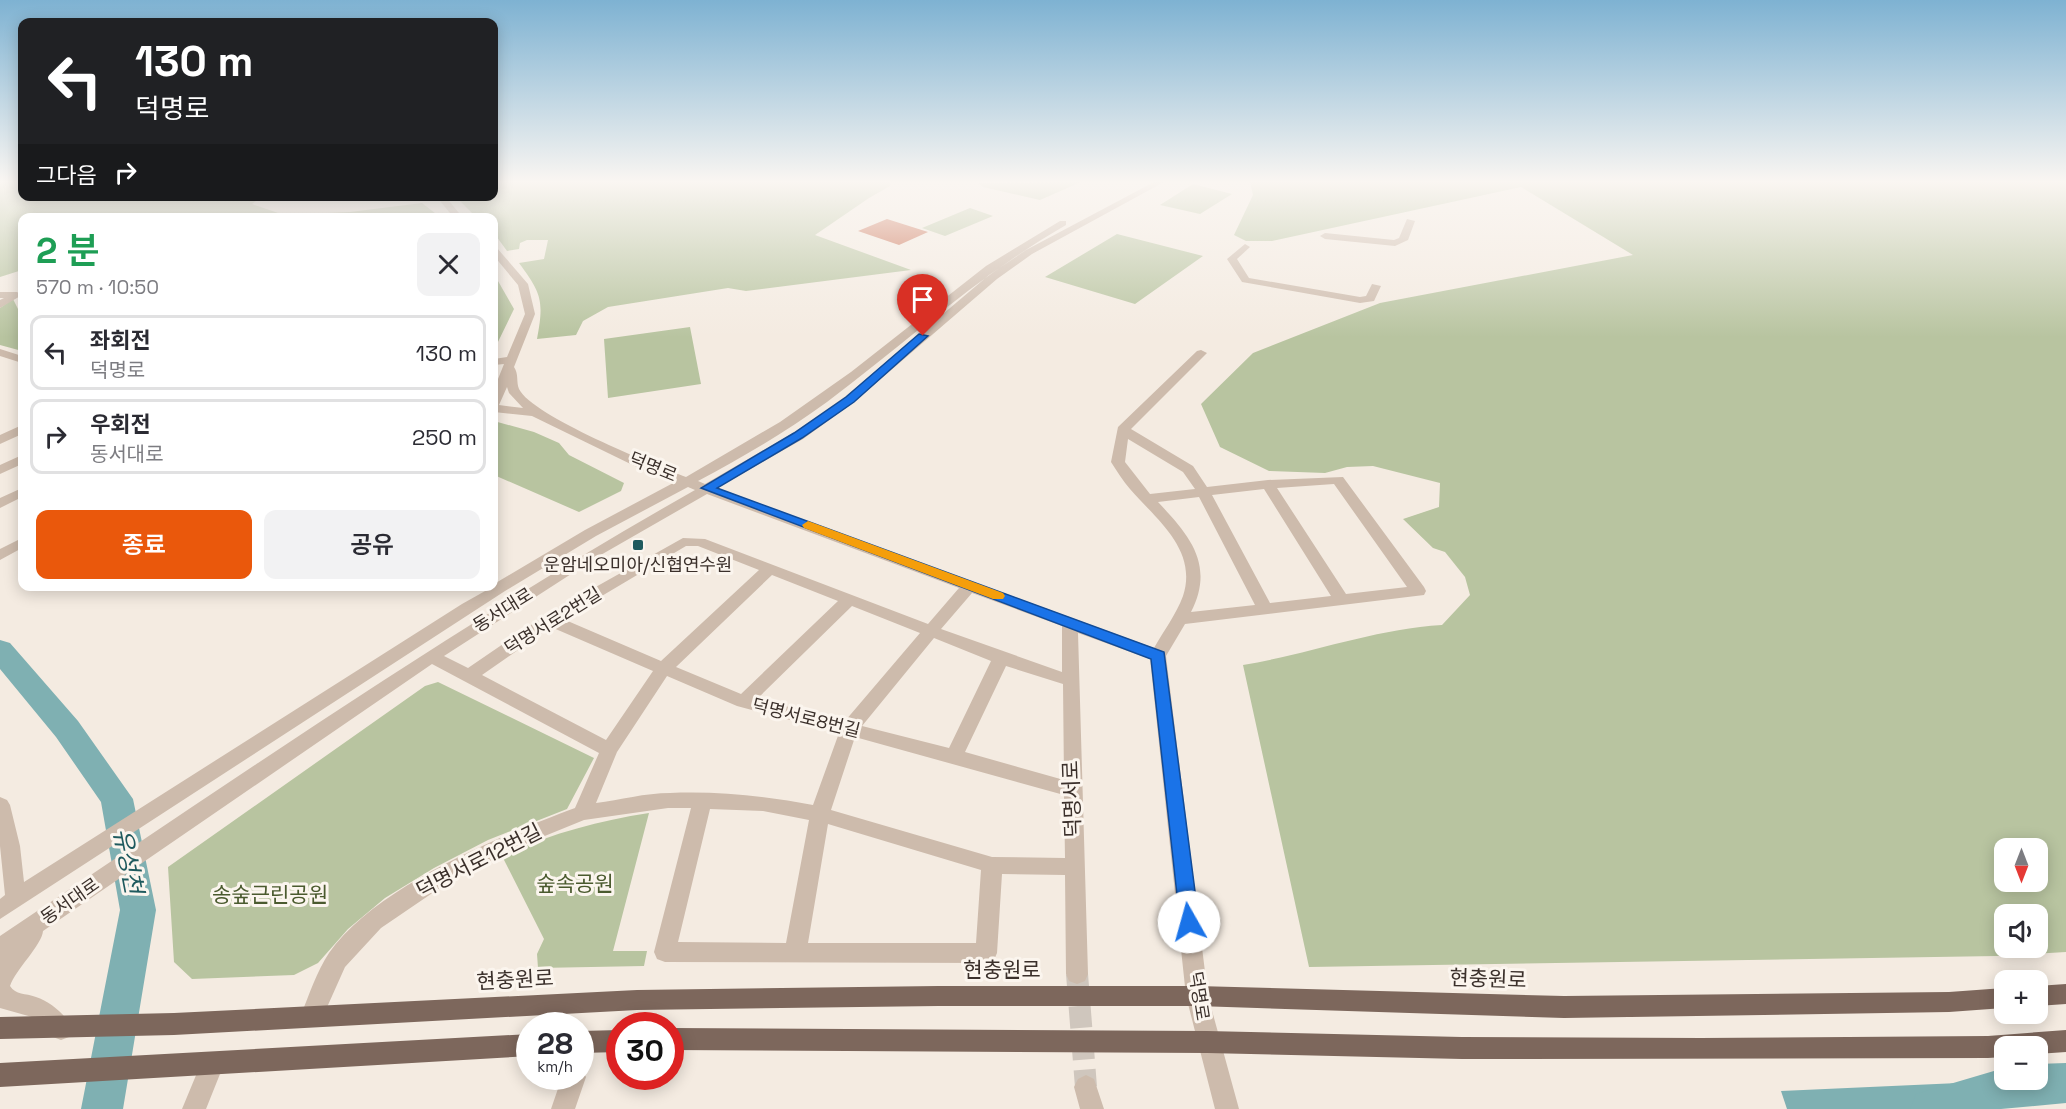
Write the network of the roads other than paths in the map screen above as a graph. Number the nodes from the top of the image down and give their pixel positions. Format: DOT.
graph roads {
  1 [pos="1040,234"];
  2 [pos="1063,234"];
  3 [pos="1405,234"];
  4 [pos="1325,236"];
  5 [pos="1245,247"];
  6 [pos="498,255"];
  7 [pos="1376,286"];
  8 [pos="0,295"];
  9 [pos="0,305"];
  10 [pos="0,352"];
  11 [pos="1201,354"];
  12 [pos="18,359"];
  13 [pos="498,362"];
  14 [pos="512,362"];
  15 [pos="498,376"];
  16 [pos="498,396"];
  17 [pos="498,407"];
  18 [pos="535,413"];
  19 [pos="1123,430"];
  20 [pos="18,431"];
  21 [pos="0,440"];
  22 [pos="18,461"];
  23 [pos="0,471"];
  24 [pos="686,481"];
  25 [pos="1268,484"];
  26 [pos="707,488"];
  27 [pos="1203,492"];
  28 [pos="18,494"];
  29 [pos="1147,499"];
  30 [pos="0,504"];
  31 [pos="18,544"];
  32 [pos="0,555"];
  33 [pos="770,569"];
  34 [pos="971,585"];
  35 [pos="498,588"];
  36 [pos="494,591"];
  37 [pos="1341,599"];
  38 [pos="849,600"];
  39 [pos="1265,609"];
  40 [pos="1178,619"];
  41 [pos="550,620"];
  42 [pos="1070,624"];
  43 [pos="930,631"];
  44 [pos="431,656"];
  45 [pos="1158,656"];
  46 [pos="1001,658"];
  47 [pos="663,669"];
  48 [pos="469,676"];
  49 [pos="1069,680"];
  50 [pos="743,702"];
  51 [pos="849,729"];
  52 [pos="609,750"];
  53 [pos="954,756"];
  54 [pos="1072,790"];
  55 [pos="703,800"];
  56 [pos="582,813"];
  57 [pos="820,814"];
  58 [pos="1,815"];
  59 [pos="992,865"];
  60 [pos="1074,867"];
  61 [pos="5,905"];
  62 [pos="42,921"];
  63 [pos="0,948"];
  64 [pos="795,954"];
  65 [pos="1077,974"];
  66 [pos="0,982"];
  67 [pos="0,990"];
  68 [pos="2066,994"];
  69 [pos="2048,995"];
  70 [pos="1197,996"];
  71 [pos="1994,999"];
  72 [pos="312,1015"];
  73 [pos="0,1028"];
  74 [pos="61,1029"];
  75 [pos="684,1040"];
  76 [pos="2066,1041"];
  77 [pos="1207,1042"];
  78 [pos="516,1046"];
  79 [pos="212,1064"];
  80 [pos="0,1075"];
  81 [pos="570,1090"];
  82 [pos="194,1109"];
  83 [pos="563,1109"];
  84 [pos="1227,1109"];
  1 -- 24 [label="street, 동서대로"];
  2 -- 26 [label="street, 동서대로"];
  3 -- 4 [label="street"];
  5 -- 7 [label="street"];
  6 -- 14 [label="street"];
  8 -- 9 [label="street"];
  10 -- 12 [label="street"];
  11 -- 19 [label="street"];
  13 -- 14 [label="street"];
  14 -- 15 [label="street"];
  14 -- 16 [label="street"];
  14 -- 18 [label="street"];
  17 -- 18 [label="street, 덕명로"];
  18 -- 24 [label="street, 덕명로"];
  19 -- 27 [label="street"];
  19 -- 29 [label="street"];
  20 -- 21 [label="street"];
  22 -- 23 [label="street"];
  24 -- 26 [label="street, 덕명로"];
  24 -- 35 [label="street, 동서대로"];
  25 -- 27 [label="street"];
  25 -- 37 [label="street"];
  25 -- 37 [label="street"];
  26 -- 34 [label="street, 덕명로"];
  26 -- 44 [label="street, 동서대로"];
  27 -- 29 [label="street"];
  27 -- 39 [label="street"];
  28 -- 30 [label="street"];
  29 -- 40 [label="street"];
  31 -- 32 [label="street"];
  33 -- 38 [label="street, 덕명서로2번길"];
  33 -- 41 [label="street, 덕명서로2번길"];
  33 -- 47 [label="street"];
  34 -- 42 [label="street, 덕명로"];
  34 -- 43 [label="street"];
  36 -- 61 [label="street, 동서대로"];
  37 -- 39 [label="street"];
  38 -- 43 [label="street, 덕명서로2번길"];
  38 -- 50 [label="street"];
  39 -- 40 [label="street"];
  40 -- 45 [label="street"];
  41 -- 47 [label="street, 덕명서로8번길"];
  41 -- 48 [label="street, 덕명서로2번길"];
  42 -- 45 [label="street, 덕명로"];
  42 -- 49 [label="street, 덕명서로"];
  43 -- 46 [label="street, 덕명서로2번길"];
  43 -- 51 [label="street"];
  44 -- 48 [label="street"];
  44 -- 62 [label="street, 동서대로"];
  45 -- 70 [label="street, 덕명로"];
  46 -- 49 [label="street, 덕명서로2번길"];
  46 -- 53 [label="street"];
  47 -- 50 [label="street, 덕명서로8번길"];
  47 -- 52 [label="street"];
  48 -- 52 [label="street"];
  49 -- 54 [label="street, 덕명서로"];
  50 -- 51 [label="street, 덕명서로8번길"];
  51 -- 53 [label="street, 덕명서로8번길"];
  51 -- 57 [label="street"];
  52 -- 56 [label="street"];
  53 -- 54 [label="street, 덕명서로8번길"];
  54 -- 60 [label="street, 덕명서로"];
  55 -- 56 [label="street, 덕명서로12번길"];
  55 -- 57 [label="street, 덕명서로12번길"];
  55 -- 64 [label="street"];
  56 -- 72 [label="street, 덕명서로12번길"];
  57 -- 59 [label="street, 덕명서로12번길"];
  57 -- 64 [label="street"];
  58 -- 61 [label="street"];
  59 -- 60 [label="street, 덕명서로12번길"];
  59 -- 64 [label="street"];
  60 -- 65 [label="street, 덕명서로"];
  62 -- 63 [label="street, 동서대로"];
  62 -- 66 [label="street"];
  67 -- 74 [label="street"];
  68 -- 69 [label="main road"];
  70 -- 71 [label="main road, 현충원로"];
  70 -- 72 [label="main road, 현충원로"];
  70 -- 77 [label="street, 덕명로"];
  72 -- 74 [label="main road, 현충원로"];
  73 -- 74 [label="main road, 현충원로"];
  75 -- 77 [label="main road"];
  76 -- 77 [label="main road"];
  77 -- 84 [label="street, 덕명로"];
  78 -- 79 [label="main road"];
  79 -- 80 [label="main road"];
  79 -- 82 [label="street"];
  81 -- 83 [label="street"];
}
